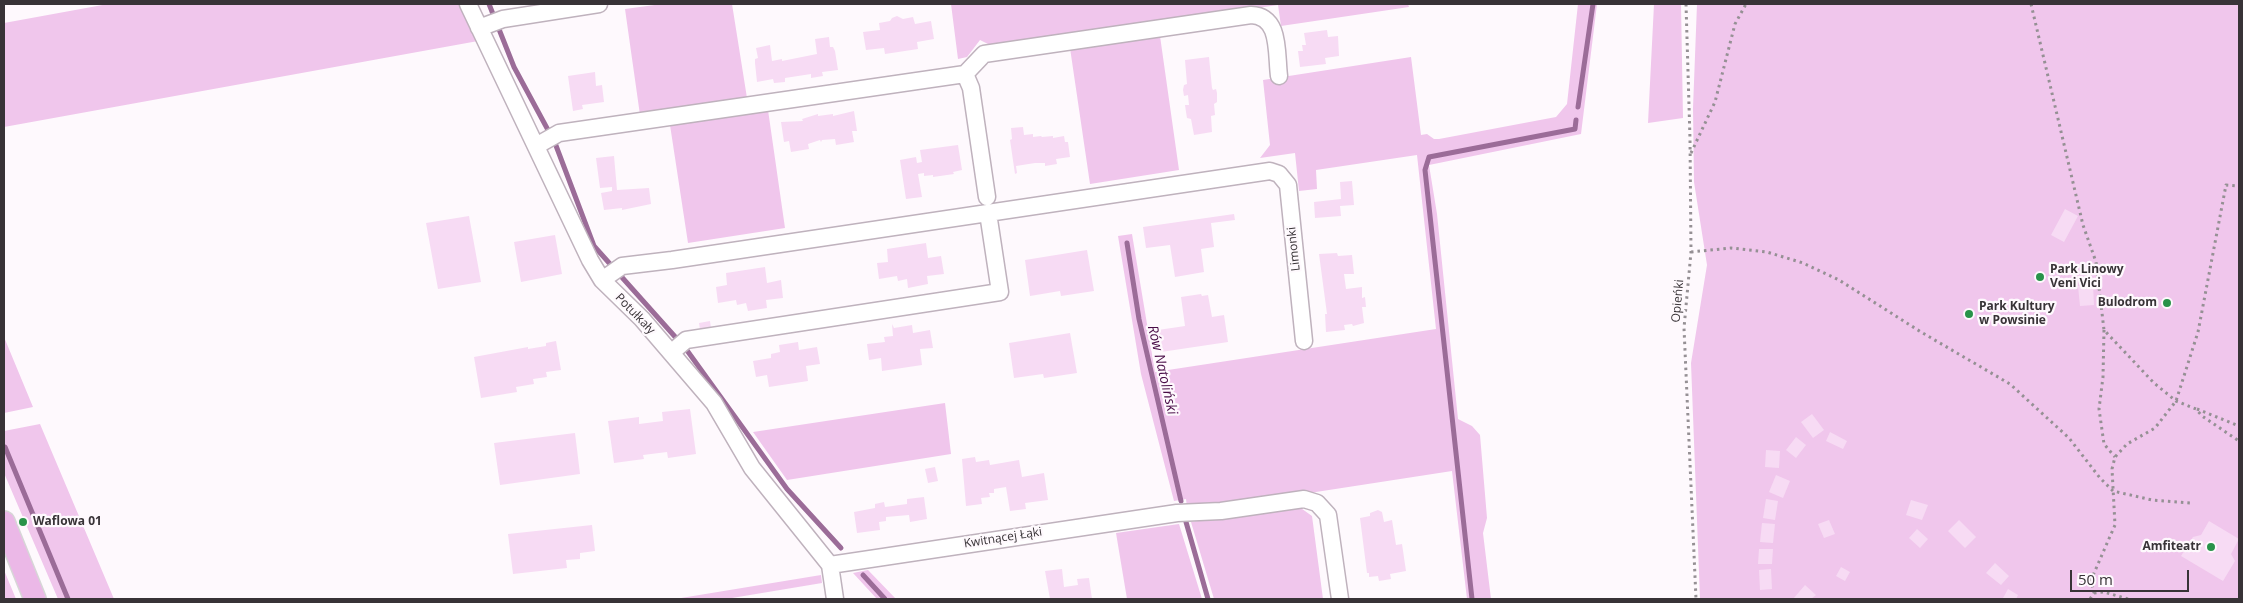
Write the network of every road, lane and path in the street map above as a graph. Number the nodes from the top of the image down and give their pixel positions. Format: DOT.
graph roads {
  1 [pos="468,4"];
  2 [pos="599,4"];
  3 [pos="1686,4"];
  4 [pos="1746,4"];
  5 [pos="2031,4"];
  6 [pos="490,24"];
  7 [pos="965,74"];
  8 [pos="1279,76"];
  9 [pos="547,140"];
  10 [pos="1690,155"];
  11 [pos="2239,186"];
  12 [pos="988,205"];
  13 [pos="1691,252"];
  14 [pos="611,274"];
  15 [pos="2104,330"];
  16 [pos="1304,341"];
  17 [pos="678,347"];
  18 [pos="2176,401"];
  19 [pos="2196,409"];
  20 [pos="2239,426"];
  21 [pos="2239,441"];
  22 [pos="2115,457"];
  23 [pos="2113,491"];
  24 [pos="2191,503"];
  25 [pos="4,522"];
  26 [pos="830,565"];
  27 [pos="2094,593"];
  28 [pos="35,599"];
  29 [pos="835,599"];
  30 [pos="1340,599"];
  31 [pos="1696,599"];
  32 [pos="2090,599"];
  33 [pos="2122,599"];
  34 [pos="2127,599"];
  1 -- 6 [label="street, Potułkały"];
  2 -- 6 [label="street"];
  3 -- 10 [label="path, Opieńki"];
  4 -- 10 [label="path"];
  5 -- 15 [label="path"];
  6 -- 9 [label="street, Potułkały"];
  7 -- 8 [label="street"];
  7 -- 9 [label="street"];
  7 -- 12 [label="street"];
  9 -- 14 [label="street, Potułkały"];
  10 -- 13 [label="path, Opieńki"];
  11 -- 18 [label="path"];
  12 -- 14 [label="street"];
  12 -- 16 [label="street, Limonki"];
  12 -- 17 [label="street"];
  13 -- 23 [label="path"];
  13 -- 31 [label="path, Opieńki"];
  14 -- 17 [label="street, Potułkały"];
  15 -- 18 [label="path"];
  15 -- 22 [label="path"];
  17 -- 26 [label="street, Potułkały"];
  18 -- 19 [label="path"];
  18 -- 22 [label="path"];
  19 -- 20 [label="path"];
  19 -- 21 [label="path"];
  22 -- 23 [label="path"];
  23 -- 24 [label="path"];
  23 -- 27 [label="path"];
  25 -- 28 [label="main road"];
  26 -- 29 [label="street"];
  26 -- 30 [label="street, Kwitnącej Łąki"];
  27 -- 32 [label="path"];
  27 -- 34 [label="path"];
  33 -- 34 [label="path"];
}
